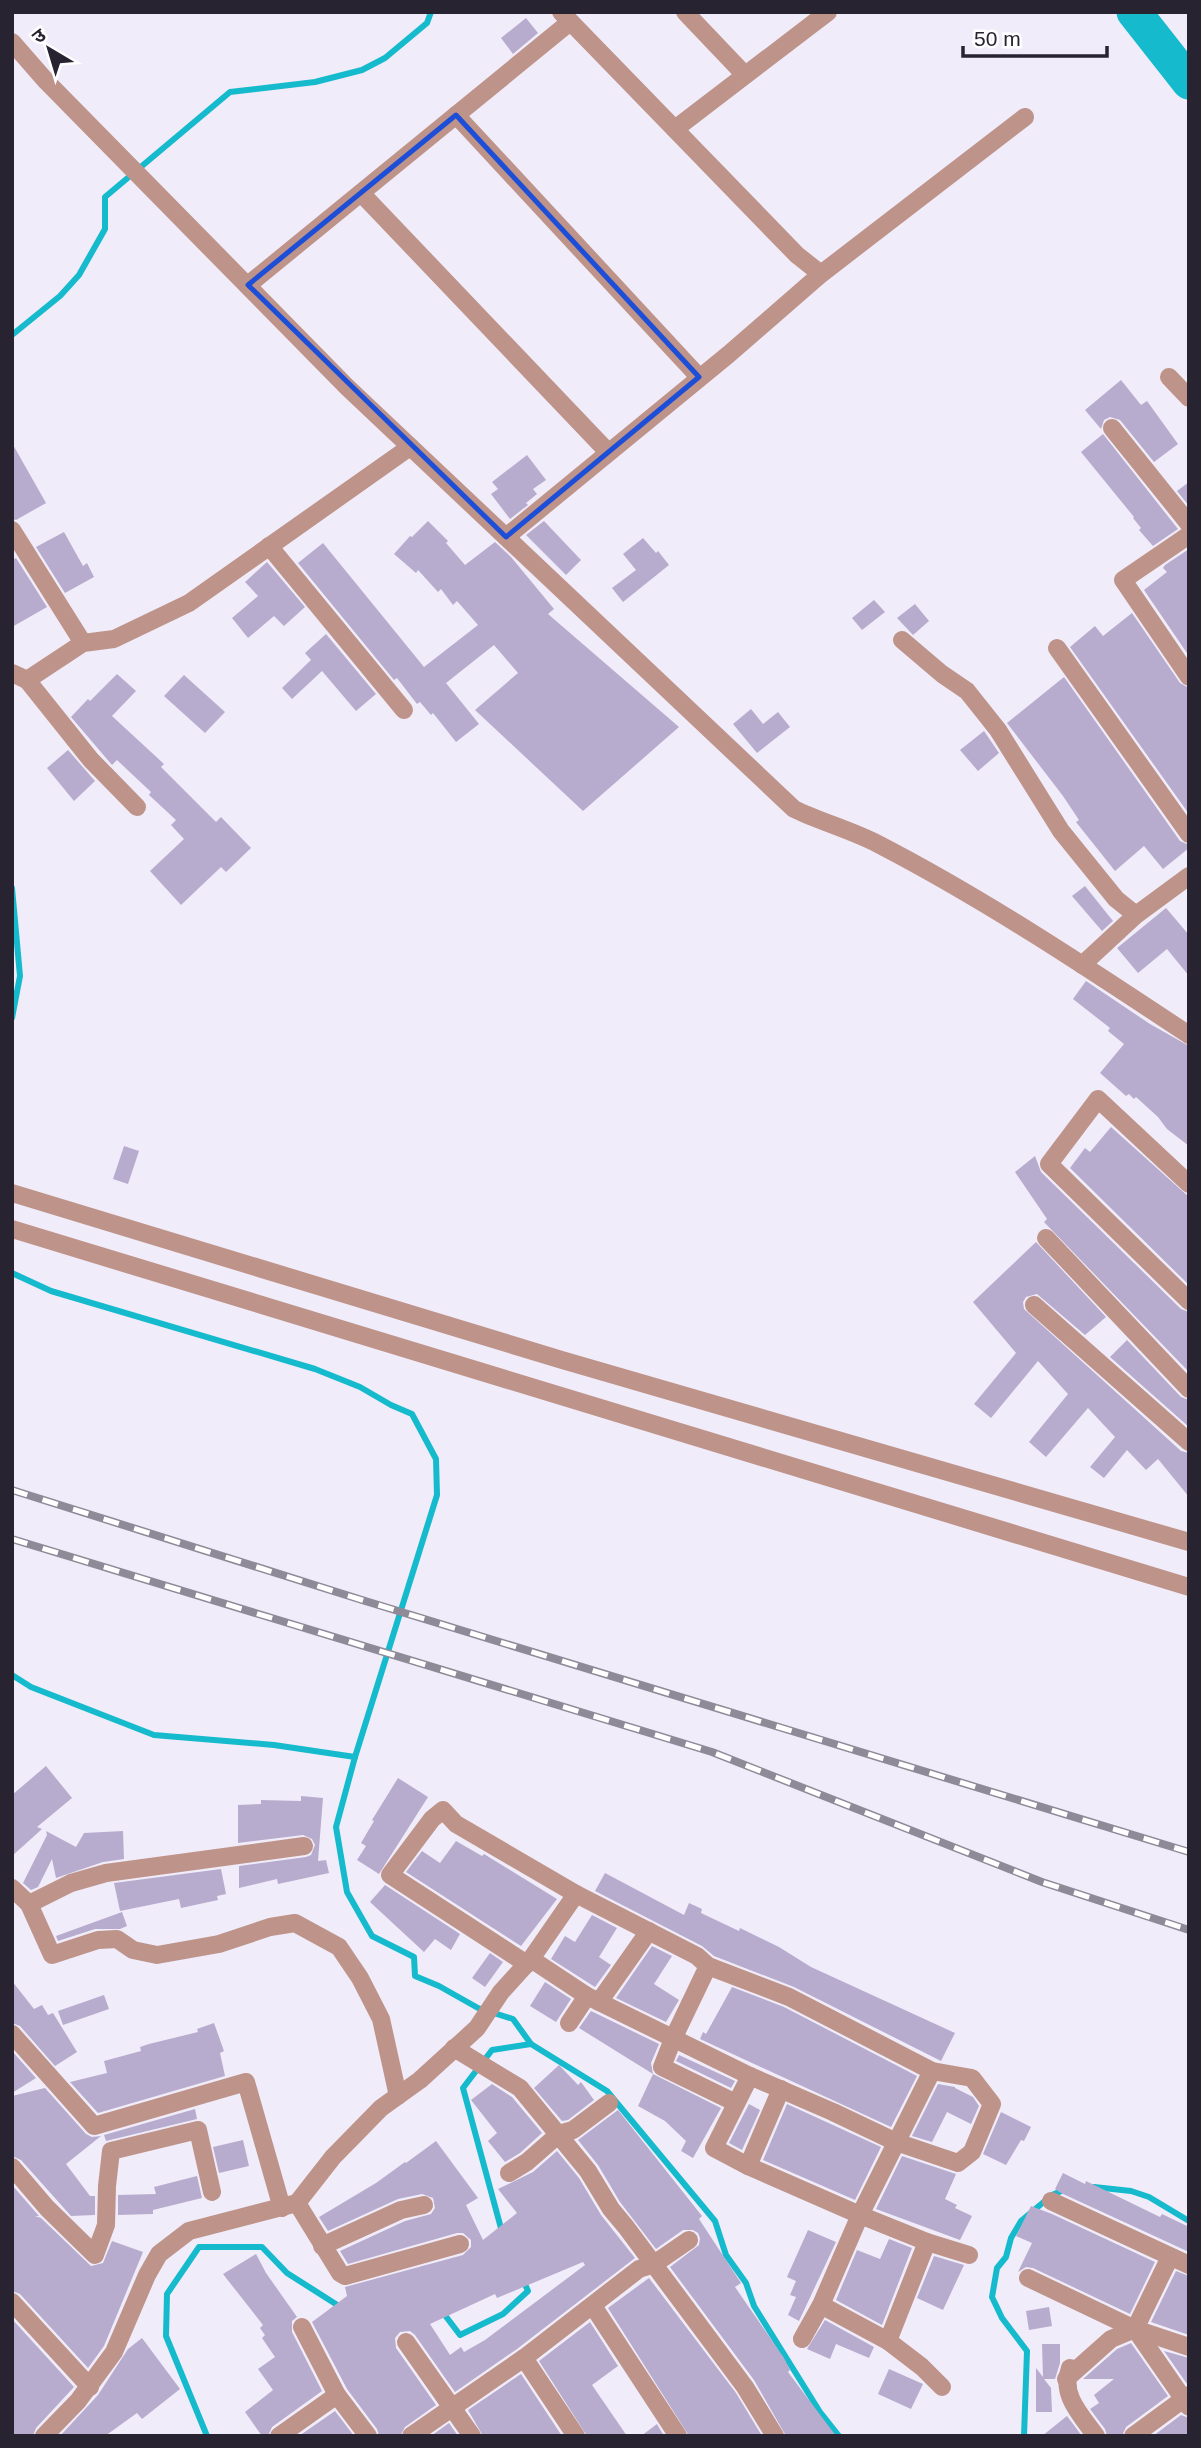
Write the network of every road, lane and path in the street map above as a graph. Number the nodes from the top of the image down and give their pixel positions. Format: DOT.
graph roads {
  1 [pos="685,12"];
  2 [pos="828,12"];
  3 [pos="565,17"];
  4 [pos="12,42"];
  5 [pos="746,75"];
  6 [pos="456,115"];
  7 [pos="1025,117"];
  8 [pos="675,129"];
  9 [pos="361,193"];
  10 [pos="821,274"];
  11 [pos="248,285"];
  12 [pos="699,377"];
  13 [pos="1169,377"];
  14 [pos="1189,398"];
  15 [pos="1112,428"];
  16 [pos="410,447"];
  17 [pos="608,452"];
  18 [pos="1189,524"];
  19 [pos="12,530"];
  20 [pos="1189,535"];
  21 [pos="506,537"];
  22 [pos="269,547"];
  23 [pos="902,640"];
  24 [pos="83,643"];
  25 [pos="1057,648"];
  26 [pos="20,676"];
  27 [pos="1189,677"];
  28 [pos="404,710"];
  29 [pos="137,807"];
  30 [pos="1189,834"];
  31 [pos="1189,876"];
  32 [pos="1136,915"];
  33 [pos="1082,965"];
  34 [pos="1189,1035"];
  35 [pos="1189,1184"];
  36 [pos="12,1194"];
  37 [pos="12,1229"];
  38 [pos="1046,1238"];
  39 [pos="1189,1301"];
  40 [pos="1034,1305"];
  41 [pos="1189,1389"];
  42 [pos="1189,1442"];
  43 [pos="1189,1542"];
  44 [pos="1189,1587"];
  45 [pos="304,1846"];
  46 [pos="12,1888"];
  47 [pos="576,1894"];
  48 [pos="29,1904"];
  49 [pos="649,1931"];
  50 [pos="529,1961"];
  51 [pos="708,1966"];
  52 [pos="593,1999"];
  53 [pos="569,2023"];
  54 [pos="12,2034"];
  55 [pos="673,2039"];
  56 [pos="454,2048"];
  57 [pos="932,2071"];
  58 [pos="750,2076"];
  59 [pos="781,2089"];
  60 [pos="398,2096"];
  61 [pos="736,2103"];
  62 [pos="609,2104"];
  63 [pos="559,2134"];
  64 [pos="896,2142"];
  65 [pos="748,2166"];
  66 [pos="12,2167"];
  67 [pos="509,2173"];
  68 [pos="212,2192"];
  69 [pos="1051,2201"];
  70 [pos="424,2205"];
  71 [pos="289,2206"];
  72 [pos="860,2215"];
  73 [pos="689,2241"];
  74 [pos="928,2242"];
  75 [pos="460,2244"];
  76 [pos="323,2246"];
  77 [pos="969,2255"];
  78 [pos="1170,2257"];
  79 [pos="654,2264"];
  80 [pos="1189,2265"];
  81 [pos="1028,2278"];
  82 [pos="12,2302"];
  83 [pos="821,2305"];
  84 [pos="593,2306"];
  85 [pos="302,2327"];
  86 [pos="1135,2329"];
  87 [pos="802,2339"];
  88 [pos="888,2341"];
  89 [pos="406,2342"];
  90 [pos="1189,2347"];
  91 [pos="524,2358"];
  92 [pos="1074,2358"];
  93 [pos="1066,2379"];
  94 [pos="90,2387"];
  95 [pos="942,2387"];
  96 [pos="337,2395"];
  97 [pos="1187,2401"];
  98 [pos="452,2408"];
  99 [pos="44,2436"];
  100 [pos="279,2436"];
  101 [pos="368,2436"];
  102 [pos="411,2436"];
  103 [pos="472,2436"];
  104 [pos="576,2436"];
  105 [pos="678,2436"];
  106 [pos="775,2436"];
  107 [pos="1096,2436"];
  108 [pos="1133,2436"];
  1 -- 5 [label="street"];
  2 -- 5 [label="street"];
  3 -- 6 [label="street"];
  3 -- 8 [label="street"];
  4 -- 11 [label="street"];
  5 -- 8 [label="street"];
  6 -- 9 [label="street"];
  6 -- 12 [label="street"];
  7 -- 10 [label="street"];
  8 -- 10 [label="street"];
  9 -- 11 [label="street"];
  9 -- 17 [label="street"];
  10 -- 12 [label="street"];
  11 -- 16 [label="street"];
  12 -- 17 [label="street"];
  13 -- 14 [label="street"];
  15 -- 18 [label="street"];
  16 -- 21 [label="street"];
  16 -- 22 [label="street"];
  17 -- 21 [label="street"];
  19 -- 24 [label="street"];
  20 -- 27 [label="street"];
  21 -- 33 [label="street"];
  22 -- 24 [label="street"];
  22 -- 28 [label="street"];
  23 -- 32 [label="street"];
  24 -- 26 [label="street"];
  25 -- 30 [label="street"];
  26 -- 29 [label="street"];
  31 -- 32 [label="street"];
  32 -- 33 [label="street"];
  33 -- 34 [label="street"];
  35 -- 39 [label="street"];
  36 -- 43 [label="street"];
  37 -- 44 [label="street"];
  38 -- 41 [label="street"];
  40 -- 42 [label="street"];
  45 -- 48 [label="street"];
  46 -- 48 [label="street"];
  47 -- 49 [label="street"];
  47 -- 50 [label="street"];
  47 -- 50 [label="street"];
  48 -- 60 [label="street"];
  49 -- 51 [label="street"];
  49 -- 52 [label="street"];
  50 -- 52 [label="street"];
  50 -- 56 [label="street"];
  51 -- 55 [label="street"];
  51 -- 57 [label="street"];
  52 -- 53 [label="street"];
  52 -- 55 [label="street"];
  54 -- 71 [label="street"];
  55 -- 58 [label="street"];
  55 -- 61 [label="street"];
  56 -- 60 [label="street"];
  56 -- 63 [label="street"];
  57 -- 64 [label="street"];
  57 -- 64 [label="street"];
  58 -- 59 [label="street"];
  58 -- 61 [label="street"];
  59 -- 64 [label="street"];
  59 -- 65 [label="street"];
  60 -- 71 [label="street"];
  61 -- 65 [label="street"];
  62 -- 63 [label="street"];
  63 -- 67 [label="street"];
  63 -- 79 [label="street"];
  64 -- 72 [label="street"];
  65 -- 72 [label="street"];
  66 -- 68 [label="street"];
  69 -- 78 [label="street"];
  70 -- 76 [label="street"];
  71 -- 76 [label="street"];
  71 -- 94 [label="street"];
  72 -- 74 [label="street"];
  72 -- 83 [label="street"];
  73 -- 79 [label="street"];
  74 -- 77 [label="street"];
  74 -- 88 [label="street"];
  75 -- 76 [label="street"];
  78 -- 80 [label="street"];
  78 -- 86 [label="street"];
  79 -- 84 [label="street"];
  79 -- 106 [label="street"];
  81 -- 86 [label="street"];
  82 -- 94 [label="street"];
  83 -- 87 [label="street"];
  83 -- 88 [label="street"];
  84 -- 91 [label="street"];
  84 -- 105 [label="street"];
  85 -- 96 [label="street"];
  86 -- 90 [label="street"];
  86 -- 93 [label="street"];
  86 -- 97 [label="street"];
  88 -- 95 [label="street"];
  89 -- 98 [label="street"];
  91 -- 98 [label="street"];
  91 -- 104 [label="street"];
  92 -- 93 [label="street"];
  93 -- 107 [label="street"];
  94 -- 99 [label="street"];
  96 -- 100 [label="street"];
  96 -- 101 [label="street"];
  97 -- 108 [label="street"];
  98 -- 102 [label="street"];
  98 -- 103 [label="street"];
}
